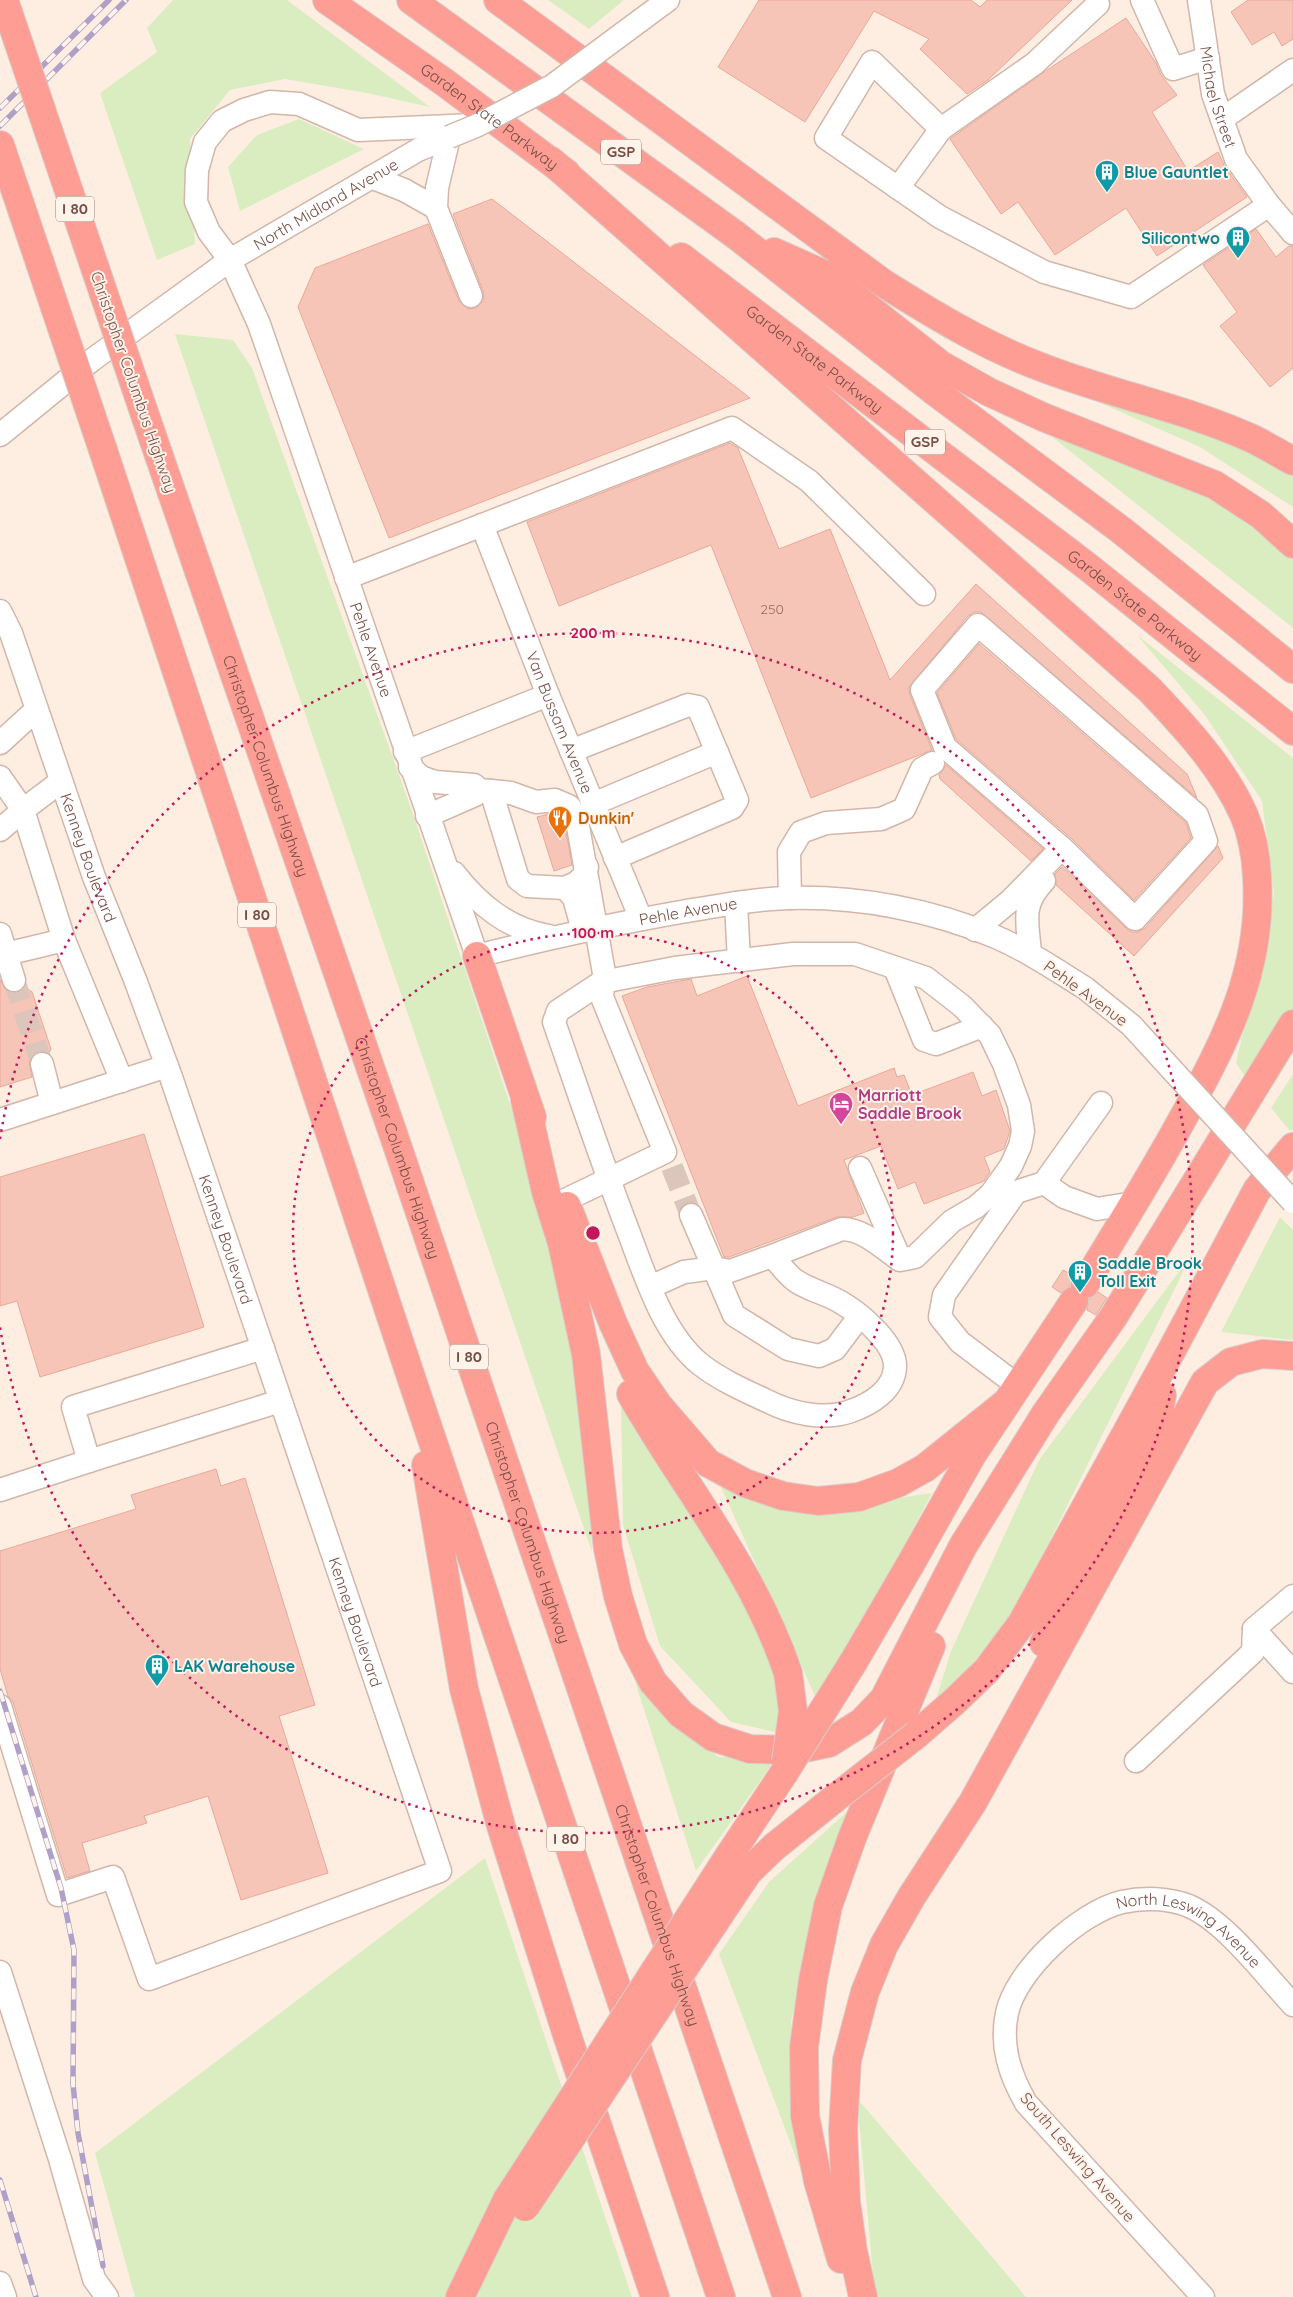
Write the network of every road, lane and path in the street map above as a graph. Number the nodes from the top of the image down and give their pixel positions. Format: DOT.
graph roads {
  1 [pos="4,0"];
  2 [pos="327,0"];
  3 [pos="411,0"];
  4 [pos="498,0"];
  5 [pos="655,0"];
  6 [pos="668,0"];
  7 [pos="1142,0"];
  8 [pos="1199,0"];
  9 [pos="1099,1"];
  10 [pos="622,34"];
  11 [pos="1208,58"];
  12 [pos="1293,70"];
  13 [pos="1222,119"];
  14 [pos="478,125"];
  15 [pos="941,128"];
  16 [pos="449,137"];
  17 [pos="0,146"];
  18 [pos="551,161"];
  19 [pos="371,177"];
  20 [pos="898,188"];
  21 [pos="1269,205"];
  22 [pos="436,208"];
  23 [pos="1293,233"];
  24 [pos="737,236"];
  25 [pos="230,260"];
  26 [pos="471,296"];
  27 [pos="0,435"];
  28 [pos="1293,461"];
  29 [pos="482,525"];
  30 [pos="1293,544"];
  31 [pos="346,578"];
  32 [pos="924,594"];
  33 [pos="0,611"];
  34 [pos="1293,669"];
  35 [pos="548,695"];
  36 [pos="36,710"];
  37 [pos="1293,731"];
  38 [pos="0,743"];
  39 [pos="571,751"];
  40 [pos="717,752"];
  41 [pos="408,760"];
  42 [pos="933,763"];
  43 [pos="0,777"];
  44 [pos="60,782"];
  45 [pos="485,791"];
  46 [pos="593,804"];
  47 [pos="23,810"];
  48 [pos="428,816"];
  49 [pos="0,830"];
  50 [pos="1065,852"];
  51 [pos="616,858"];
  52 [pos="443,859"];
  53 [pos="587,867"];
  54 [pos="565,888"];
  55 [pos="790,898"];
  56 [pos="736,903"];
  57 [pos="640,919"];
  58 [pos="590,929"];
  59 [pos="976,930"];
  60 [pos="553,937"];
  61 [pos="64,940"];
  62 [pos="3,944"];
  63 [pos="1030,954"];
  64 [pos="477,956"];
  65 [pos="739,961"];
  66 [pos="895,968"];
  67 [pos="14,980"];
  68 [pos="602,982"];
  69 [pos="1293,1024"];
  70 [pos="982,1026"];
  71 [pos="42,1064"];
  72 [pos="167,1066"];
  73 [pos="122,1081"];
  74 [pos="52,1103"];
  75 [pos="1101,1103"];
  76 [pos="0,1120"];
  77 [pos="1293,1147"];
  78 [pos="860,1168"];
  79 [pos="609,1180"];
  80 [pos="1044,1183"];
  81 [pos="1293,1202"];
  82 [pos="1134,1203"];
  83 [pos="558,1204"];
  84 [pos="691,1216"];
  85 [pos="562,1243"];
  86 [pos="772,1256"];
  87 [pos="900,1260"];
  88 [pos="714,1268"];
  89 [pos="650,1287"];
  90 [pos="859,1317"];
  91 [pos="263,1348"];
  92 [pos="1173,1348"];
  93 [pos="1293,1356"];
  94 [pos="412,1380"];
  95 [pos="1012,1395"];
  96 [pos="280,1401"];
  97 [pos="89,1461"];
  98 [pos="1008,1474"];
  99 [pos="0,1490"];
  100 [pos="1293,1596"];
  101 [pos="1254,1629"];
  102 [pos="1293,1672"];
  103 [pos="0,1706"];
  104 [pos="1136,1761"];
  105 [pos="784,1774"];
  106 [pos="738,1864"];
  107 [pos="912,1896"];
  108 [pos="1048,1948"];
  109 [pos="0,1972"];
  110 [pos="1293,2004"];
  111 [pos="514,2207"];
  112 [pos="0,2282"];
  113 [pos="5,2297"];
  114 [pos="107,2297"];
  115 [pos="460,2297"];
  116 [pos="478,2297"];
  117 [pos="655,2297"];
  118 [pos="720,2297"];
  119 [pos="787,2297"];
  120 [pos="856,2297"];
  121 [pos="863,2297"];
  122 [pos="1203,2297"];
  1 -- 119 [label="highway, Christopher Columbus Highway / I 80, bridge"];
  2 -- 18 [label="highway, Garden State Parkway / GSP"];
  3 -- 24 [label="highway, GSP"];
  4 -- 28 [label="highway"];
  5 -- 10 [label="street"];
  6 -- 10 [label="street, North Midland Avenue"];
  7 -- 11 [label="street"];
  8 -- 11 [label="street, Michael Street"];
  9 -- 15 [label="street"];
  10 -- 14 [label="street, North Midland Avenue, bridge"];
  11 -- 13 [label="street, Michael Street"];
  12 -- 13 [label="street"];
  13 -- 21 [label="street, Michael Street"];
  14 -- 16 [label="street, North Midland Avenue, bridge"];
  14 -- 25 [label="street, Pehle Avenue"];
  15 -- 20 [label="street"];
  15 -- 20 [label="street"];
  16 -- 19 [label="street, North Midland Avenue"];
  16 -- 22 [label="street"];
  17 -- 94 [label="highway, I 80, bridge"];
  18 -- 37 [label="highway, Garden State Parkway / GSP"];
  18 -- 82 [label="highway"];
  19 -- 22 [label="street"];
  19 -- 25 [label="street, North Midland Avenue"];
  20 -- 21 [label="street"];
  21 -- 23 [label="street, Michael Street"];
  22 -- 26 [label="street"];
  24 -- 30 [label="highway"];
  24 -- 34 [label="highway, GSP"];
  25 -- 27 [label="street, North Midland Avenue"];
  25 -- 31 [label="street, Pehle Avenue"];
  29 -- 31 [label="street"];
  29 -- 32 [label="street"];
  29 -- 35 [label="street, Van Bussam Avenue"];
  31 -- 41 [label="street, Pehle Avenue"];
  33 -- 36 [label="street, Kenney Boulevard"];
  35 -- 39 [label="street, Van Bussam Avenue"];
  35 -- 41 [label="street"];
  36 -- 38 [label="street"];
  36 -- 44 [label="street, Kenney Boulevard"];
  39 -- 40 [label="street"];
  39 -- 46 [label="street, Van Bussam Avenue"];
  40 -- 46 [label="street"];
  40 -- 51 [label="street"];
  41 -- 45 [label="street"];
  41 -- 48 [label="street, Pehle Avenue"];
  42 -- 55 [label="street"];
  43 -- 47 [label="street"];
  44 -- 47 [label="street"];
  44 -- 72 [label="street, Kenney Boulevard"];
  45 -- 48 [label="street"];
  45 -- 53 [label="street"];
  45 -- 54 [label="street"];
  46 -- 51 [label="street, Van Bussam Avenue"];
  47 -- 49 [label="street"];
  47 -- 61 [label="street"];
  48 -- 52 [label="street, Pehle Avenue"];
  50 -- 50 [label="street"];
  50 -- 59 [label="street"];
  50 -- 63 [label="street"];
  51 -- 57 [label="street, Van Bussam Avenue"];
  52 -- 60 [label="street"];
  52 -- 64 [label="street, Pehle Avenue"];
  53 -- 54 [label="street"];
  53 -- 58 [label="street"];
  54 -- 58 [label="street"];
  55 -- 56 [label="street, Pehle Avenue"];
  55 -- 59 [label="street, Pehle Avenue"];
  56 -- 57 [label="street, Pehle Avenue"];
  56 -- 65 [label="street"];
  57 -- 58 [label="street, Pehle Avenue"];
  58 -- 60 [label="street, Pehle Avenue"];
  58 -- 68 [label="street"];
  59 -- 63 [label="street, Pehle Avenue"];
  60 -- 64 [label="street, Pehle Avenue"];
  61 -- 62 [label="street"];
  61 -- 73 [label="street"];
  62 -- 67 [label="street"];
  63 -- 81 [label="street, Pehle Avenue, bridge"];
  64 -- 83 [label="highway"];
  65 -- 66 [label="street"];
  65 -- 68 [label="street"];
  66 -- 70 [label="street"];
  66 -- 70 [label="street"];
  68 -- 79 [label="street"];
  68 -- 79 [label="street"];
  69 -- 98 [label="highway"];
  70 -- 87 [label="street"];
  71 -- 74 [label="street"];
  72 -- 73 [label="street"];
  72 -- 91 [label="street, Kenney Boulevard"];
  73 -- 74 [label="street"];
  74 -- 76 [label="street"];
  75 -- 80 [label="street"];
  77 -- 92 [label="highway"];
  78 -- 87 [label="street"];
  79 -- 83 [label="street"];
  79 -- 89 [label="street"];
  80 -- 82 [label="street"];
  80 -- 95 [label="street"];
  82 -- 95 [label="highway"];
  83 -- 85 [label="highway"];
  83 -- 95 [label="highway"];
  84 -- 88 [label="street"];
  85 -- 98 [label="highway"];
  85 -- 105 [label="highway, bridge"];
  86 -- 87 [label="street"];
  86 -- 88 [label="street"];
  86 -- 90 [label="street"];
  88 -- 89 [label="street"];
  88 -- 90 [label="street"];
  89 -- 90 [label="street"];
  91 -- 96 [label="street, Kenney Boulevard"];
  91 -- 97 [label="street"];
  92 -- 106 [label="highway, bridge"];
  92 -- 107 [label="highway"];
  93 -- 107 [label="highway"];
  94 -- 117 [label="highway"];
  94 -- 118 [label="highway, I 80"];
  95 -- 105 [label="highway, bridge"];
  96 -- 97 [label="street"];
  96 -- 103 [label="street, Kenney Boulevard"];
  97 -- 99 [label="street"];
  98 -- 120 [label="highway"];
  100 -- 101 [label="street"];
  101 -- 102 [label="street"];
  101 -- 104 [label="street"];
  105 -- 106 [label="highway"];
  106 -- 111 [label="highway, bridge"];
  107 -- 121 [label="highway"];
  108 -- 110 [label="street, North Leswing Avenue"];
  108 -- 122 [label="street, South Leswing Avenue"];
  109 -- 114 [label="street"];
  111 -- 115 [label="highway"];
  111 -- 116 [label="highway"];
  112 -- 113 [label="street"];
}
